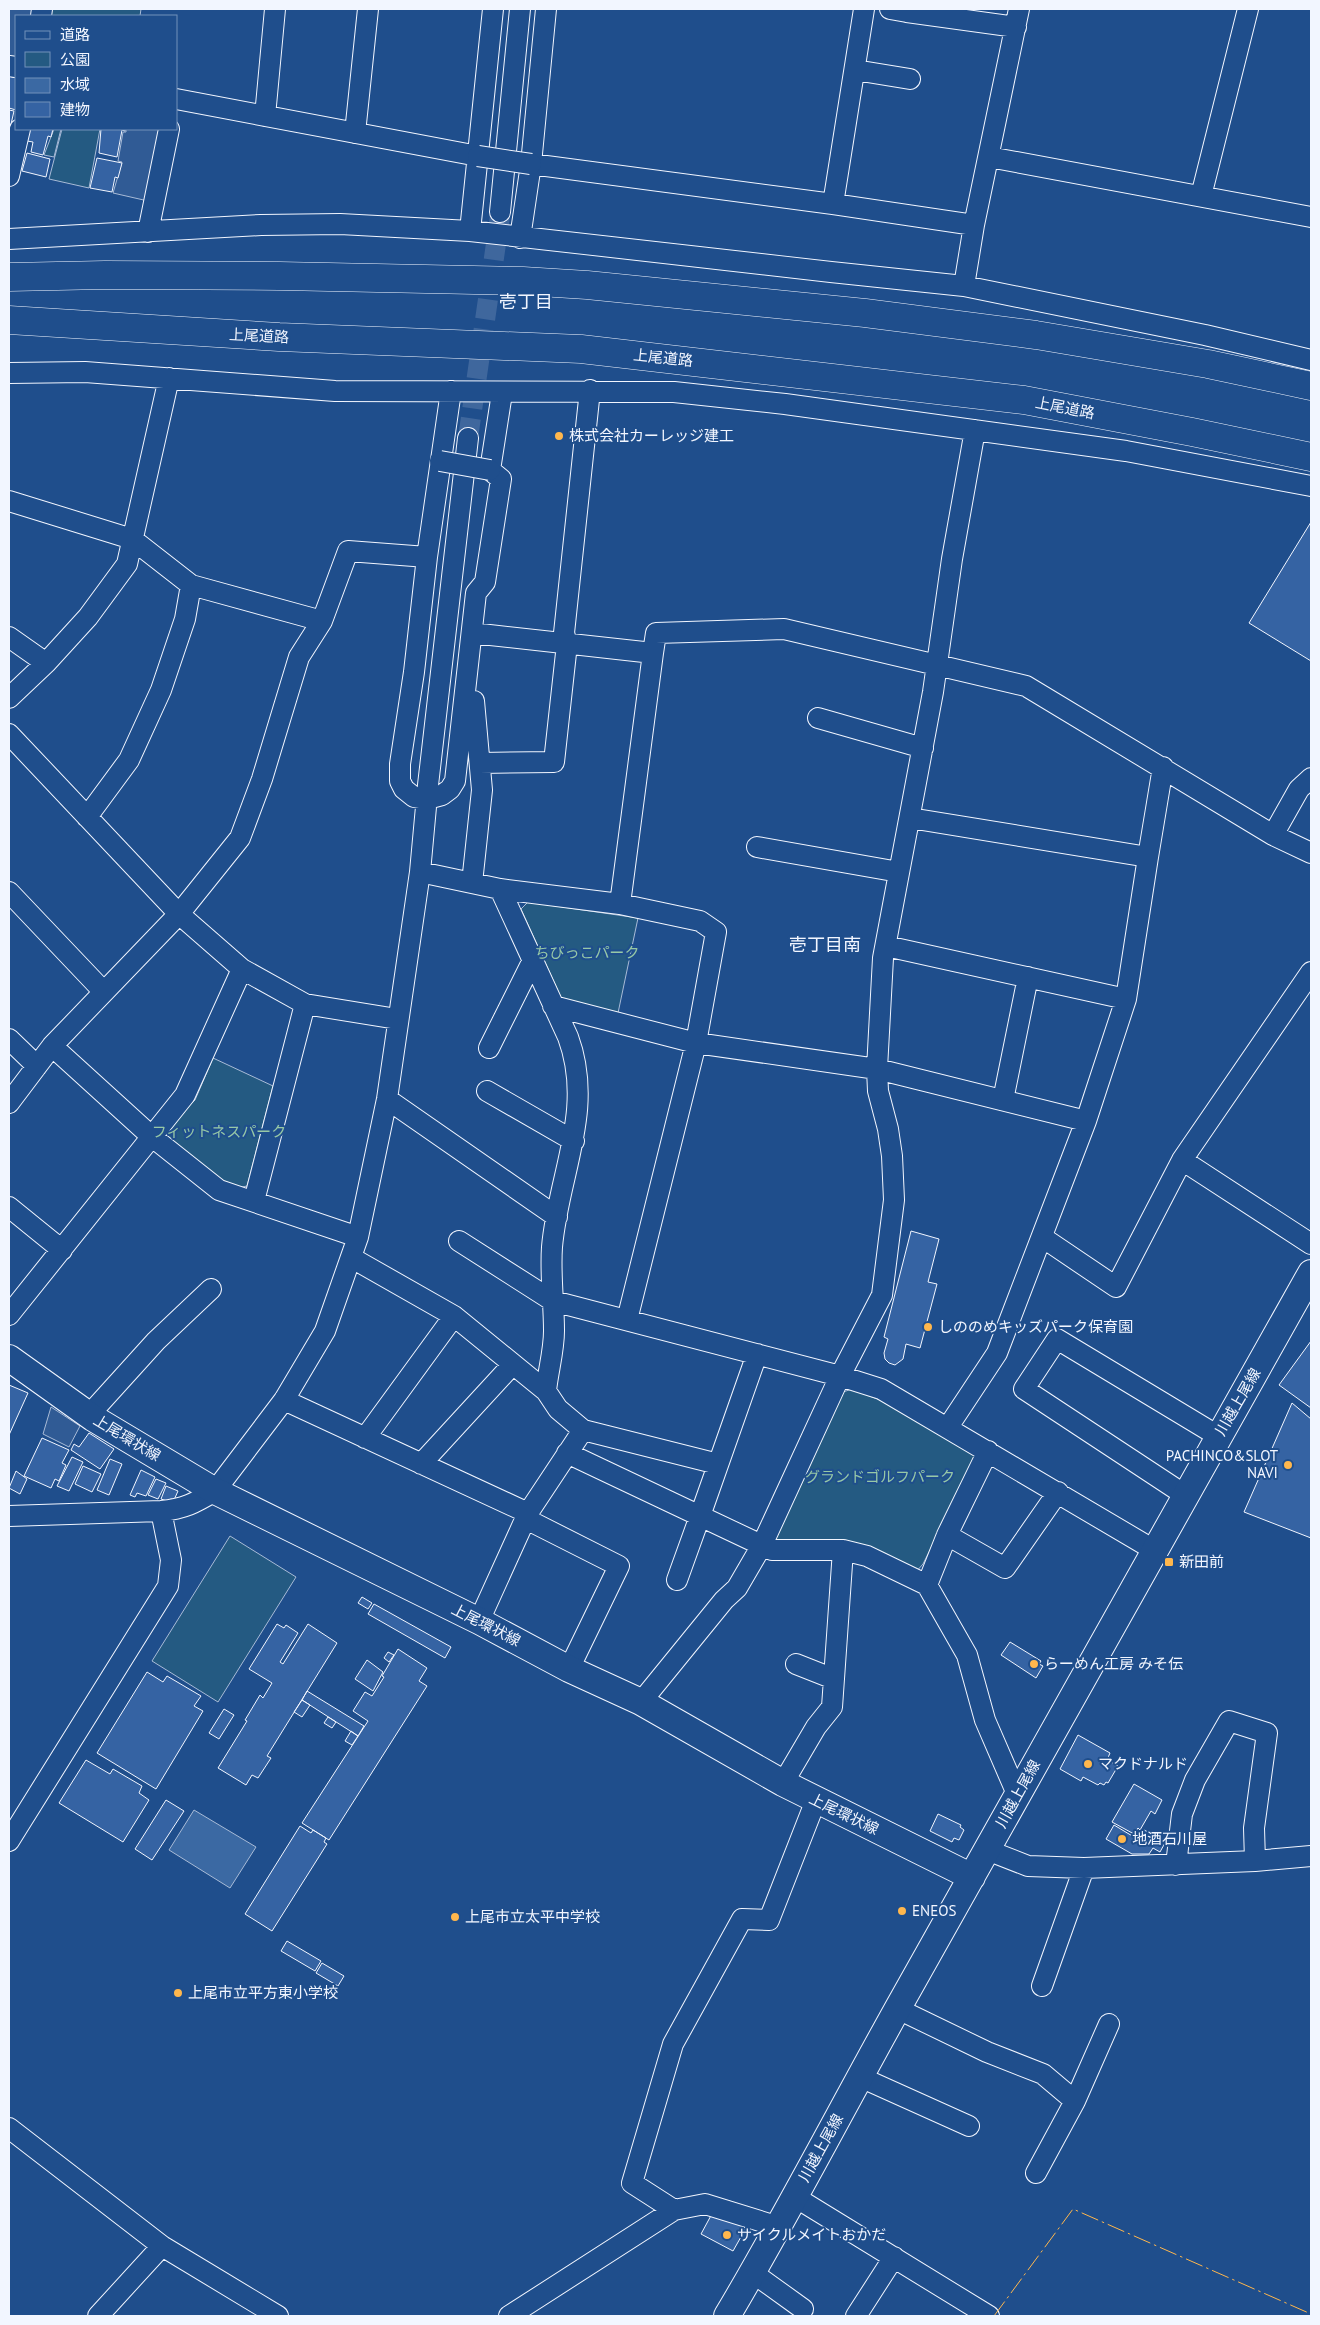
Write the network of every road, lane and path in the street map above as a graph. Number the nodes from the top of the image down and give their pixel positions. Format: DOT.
graph roads {
  1 [pos="275,9"];
  2 [pos="368,9"];
  3 [pos="493,9"];
  4 [pos="520,9"];
  5 [pos="546,9"];
  6 [pos="864,9"];
  7 [pos="1248,9"];
  8 [pos="901,10"];
  9 [pos="1017,18"];
  10 [pos="854,70"];
  11 [pos="910,79"];
  12 [pos="178,99"];
  13 [pos="266,116"];
  14 [pos="20,130"];
  15 [pos="169,130"];
  16 [pos="355,133"];
  17 [pos="478,156"];
  18 [pos="989,157"];
  19 [pos="531,164"];
  20 [pos="9,176"];
  21 [pos="1201,196"];
  22 [pos="833,204"];
  23 [pos="500,212"];
  24 [pos="1311,217"];
  25 [pos="974,225"];
  26 [pos="470,231"];
  27 [pos="148,232"];
  28 [pos="520,238"];
  29 [pos="9,239"];
  30 [pos="9,277"];
  31 [pos="964,286"];
  32 [pos="9,320"];
  33 [pos="1311,356"];
  34 [pos="9,373"];
  35 [pos="169,378"];
  36 [pos="1311,386"];
  37 [pos="590,390"];
  38 [pos="450,391"];
  39 [pos="502,393"];
  40 [pos="975,430"];
  41 [pos="468,438"];
  42 [pos="1311,457"];
  43 [pos="440,461"];
  44 [pos="490,470"];
  45 [pos="1311,486"];
  46 [pos="9,501"];
  47 [pos="132,539"];
  48 [pos="427,556"];
  49 [pos="192,585"];
  50 [pos="322,621"];
  51 [pos="472,633"];
  52 [pos="9,637"];
  53 [pos="567,644"];
  54 [pos="652,653"];
  55 [pos="469,659"];
  56 [pos="46,663"];
  57 [pos="937,664"];
  58 [pos="9,698"];
  59 [pos="818,718"];
  60 [pos="9,734"];
  61 [pos="923,748"];
  62 [pos="480,763"];
  63 [pos="1163,767"];
  64 [pos="1307,787"];
  65 [pos="427,799"];
  66 [pos="87,817"];
  67 [pos="910,818"];
  68 [pos="1273,835"];
  69 [pos="757,847"];
  70 [pos="1311,853"];
  71 [pos="1148,857"];
  72 [pos="420,872"];
  73 [pos="900,872"];
  74 [pos="472,883"];
  75 [pos="500,889"];
  76 [pos="9,892"];
  77 [pos="620,904"];
  78 [pos="179,914"];
  79 [pos="886,946"];
  80 [pos="532,960"];
  81 [pos="242,969"];
  82 [pos="1311,972"];
  83 [pos="1028,977"];
  84 [pos="104,992"];
  85 [pos="1126,998"];
  86 [pos="305,1004"];
  87 [pos="553,1006"];
  88 [pos="397,1019"];
  89 [pos="9,1039"];
  90 [pos="696,1043"];
  91 [pos="52,1046"];
  92 [pos="489,1048"];
  93 [pos="37,1066"];
  94 [pos="877,1069"];
  95 [pos="487,1091"];
  96 [pos="387,1099"];
  97 [pos="1003,1100"];
  98 [pos="9,1103"];
  99 [pos="1086,1121"];
  100 [pos="151,1136"];
  101 [pos="574,1141"];
  102 [pos="1182,1160"];
  103 [pos="254,1201"];
  104 [pos="9,1207"];
  105 [pos="557,1217"];
  106 [pos="358,1237"];
  107 [pos="1042,1237"];
  108 [pos="459,1241"];
  109 [pos="1311,1244"];
  110 [pos="62,1250"];
  111 [pos="352,1258"];
  112 [pos="1311,1273"];
  113 [pos="211,1289"];
  114 [pos="552,1301"];
  115 [pos="9,1315"];
  116 [pos="454,1316"];
  117 [pos="627,1320"];
  118 [pos="757,1354"];
  119 [pos="9,1358"];
  120 [pos="513,1364"];
  121 [pos="840,1376"];
  122 [pos="546,1391"];
  123 [pos="284,1400"];
  124 [pos="89,1415"];
  125 [pos="948,1427"];
  126 [pos="583,1430"];
  127 [pos="1218,1436"];
  128 [pos="365,1438"];
  129 [pos="988,1451"];
  130 [pos="567,1453"];
  131 [pos="421,1464"];
  132 [pos="718,1464"];
  133 [pos="215,1491"];
  134 [pos="1058,1492"];
  135 [pos="1185,1495"];
  136 [pos="161,1512"];
  137 [pos="9,1516"];
  138 [pos="527,1516"];
  139 [pos="700,1516"];
  140 [pos="947,1535"];
  141 [pos="762,1545"];
  142 [pos="843,1550"];
  143 [pos="1154,1550"];
  144 [pos="676,1580"];
  145 [pos="927,1585"];
  146 [pos="479,1621"];
  147 [pos="796,1664"];
  148 [pos="569,1669"];
  149 [pos="834,1680"];
  150 [pos="641,1702"];
  151 [pos="783,1782"];
  152 [pos="1017,1794"];
  153 [pos="816,1800"];
  154 [pos="9,1842"];
  155 [pos="987,1850"];
  156 [pos="1311,1856"];
  157 [pos="1254,1861"];
  158 [pos="1176,1865"];
  159 [pos="1084,1868"];
  160 [pos="972,1877"];
  161 [pos="1042,1986"];
  162 [pos="898,2009"];
  163 [pos="1109,2024"];
  164 [pos="860,2077"];
  165 [pos="1075,2101"];
  166 [pos="969,2126"];
  167 [pos="9,2128"];
  168 [pos="1036,2173"];
  169 [pos="795,2197"];
  170 [pos="674,2210"];
  171 [pos="779,2227"];
  172 [pos="162,2246"];
  173 [pos="894,2257"];
  174 [pos="753,2273"];
  175 [pos="803,2309"];
  176 [pos="98,2316"];
  177 [pos="278,2316"];
  178 [pos="509,2316"];
  179 [pos="727,2316"];
  180 [pos="856,2316"];
  181 [pos="989,2316"];
  1 -- 13 [label="street"];
  2 -- 16 [label="street"];
  3 -- 17 [label="street"];
  4 -- 23 [label="street"];
  5 -- 19 [label="street"];
  6 -- 10 [label="street"];
  7 -- 21 [label="street"];
  8 -- 9 [label="street"];
  9 -- 18 [label="street"];
  10 -- 11 [label="street"];
  10 -- 22 [label="street"];
  12 -- 13 [label="street"];
  13 -- 16 [label="street"];
  14 -- 20 [label="street"];
  15 -- 27 [label="street"];
  16 -- 17 [label="street"];
  17 -- 19 [label="street, bridge"];
  17 -- 26 [label="street"];
  18 -- 21 [label="street"];
  18 -- 25 [label="street"];
  19 -- 22 [label="street"];
  19 -- 28 [label="street"];
  21 -- 24 [label="street"];
  22 -- 25 [label="street"];
  25 -- 31 [label="street"];
  26 -- 27 [label="street"];
  26 -- 28 [label="street"];
  27 -- 29 [label="street"];
  28 -- 31 [label="street"];
  30 -- 36 [label="highway"];
  31 -- 33 [label="street"];
  32 -- 42 [label="highway, 上尾道路"];
  34 -- 35 [label="street"];
  35 -- 38 [label="street"];
  35 -- 47 [label="street"];
  37 -- 39 [label="street"];
  37 -- 40 [label="street"];
  37 -- 53 [label="street"];
  38 -- 39 [label="street"];
  38 -- 43 [label="street"];
  39 -- 44 [label="street"];
  40 -- 45 [label="street"];
  40 -- 57 [label="street"];
  41 -- 65 [label="street"];
  43 -- 44 [label="street, bridge"];
  43 -- 48 [label="street"];
  44 -- 51 [label="street"];
  46 -- 47 [label="street"];
  47 -- 49 [label="street"];
  47 -- 56 [label="street"];
  48 -- 50 [label="street"];
  48 -- 65 [label="street"];
  49 -- 50 [label="street"];
  49 -- 66 [label="street"];
  50 -- 78 [label="street"];
  51 -- 53 [label="street"];
  51 -- 55 [label="street"];
  52 -- 56 [label="street"];
  53 -- 54 [label="street"];
  53 -- 62 [label="street"];
  54 -- 57 [label="street"];
  54 -- 77 [label="street"];
  55 -- 62 [label="street"];
  55 -- 65 [label="street"];
  56 -- 58 [label="street"];
  57 -- 61 [label="street"];
  57 -- 63 [label="street"];
  59 -- 61 [label="street"];
  60 -- 66 [label="street"];
  61 -- 67 [label="street"];
  62 -- 74 [label="street"];
  63 -- 68 [label="street"];
  63 -- 71 [label="street"];
  64 -- 68 [label="street"];
  65 -- 72 [label="street"];
  66 -- 78 [label="street"];
  67 -- 71 [label="street"];
  67 -- 73 [label="street"];
  68 -- 70 [label="street"];
  69 -- 73 [label="street"];
  71 -- 85 [label="street"];
  72 -- 74 [label="street"];
  72 -- 88 [label="street"];
  73 -- 79 [label="street"];
  74 -- 75 [label="street"];
  75 -- 77 [label="street"];
  75 -- 80 [label="street"];
  76 -- 84 [label="street"];
  77 -- 90 [label="street"];
  78 -- 81 [label="street"];
  78 -- 84 [label="street"];
  79 -- 83 [label="street"];
  79 -- 94 [label="street"];
  80 -- 87 [label="street"];
  80 -- 92 [label="street"];
  81 -- 86 [label="street"];
  81 -- 100 [label="street"];
  82 -- 102 [label="street"];
  83 -- 85 [label="street"];
  83 -- 97 [label="street"];
  84 -- 91 [label="street"];
  85 -- 99 [label="street"];
  86 -- 88 [label="street"];
  86 -- 103 [label="street"];
  87 -- 90 [label="street"];
  87 -- 101 [label="street"];
  88 -- 96 [label="street"];
  89 -- 93 [label="street"];
  90 -- 94 [label="street"];
  90 -- 117 [label="street"];
  91 -- 93 [label="street"];
  91 -- 100 [label="street"];
  93 -- 98 [label="street"];
  94 -- 97 [label="street"];
  94 -- 121 [label="street"];
  95 -- 101 [label="street"];
  96 -- 105 [label="street"];
  96 -- 106 [label="street"];
  97 -- 99 [label="street"];
  99 -- 107 [label="street"];
  100 -- 103 [label="street"];
  100 -- 110 [label="street"];
  101 -- 105 [label="street"];
  102 -- 107 [label="street"];
  102 -- 109 [label="street"];
  103 -- 106 [label="street"];
  104 -- 110 [label="street"];
  105 -- 114 [label="street"];
  106 -- 111 [label="street"];
  107 -- 125 [label="street"];
  108 -- 114 [label="street"];
  110 -- 115 [label="street"];
  111 -- 116 [label="street"];
  111 -- 123 [label="street"];
  112 -- 127 [label="main road, 川越上尾線"];
  113 -- 124 [label="street"];
  114 -- 117 [label="street"];
  114 -- 122 [label="street"];
  116 -- 120 [label="street"];
  116 -- 128 [label="street"];
  117 -- 118 [label="street"];
  118 -- 121 [label="street"];
  118 -- 132 [label="street"];
  119 -- 124 [label="main road, 上尾環状線"];
  120 -- 122 [label="street"];
  120 -- 131 [label="street"];
  121 -- 125 [label="street"];
  121 -- 141 [label="street"];
  122 -- 126 [label="street"];
  123 -- 128 [label="street"];
  123 -- 133 [label="street"];
  124 -- 133 [label="main road, 上尾環状線"];
  125 -- 129 [label="street"];
  126 -- 130 [label="street"];
  126 -- 132 [label="street"];
  127 -- 135 [label="main road, 川越上尾線"];
  127 -- 135 [label="street"];
  128 -- 131 [label="street"];
  129 -- 134 [label="street"];
  129 -- 140 [label="street"];
  130 -- 138 [label="street"];
  130 -- 139 [label="street"];
  131 -- 138 [label="street"];
  132 -- 139 [label="street"];
  133 -- 136 [label="street"];
  133 -- 146 [label="main road, 上尾環状線"];
  134 -- 140 [label="street"];
  134 -- 143 [label="street"];
  135 -- 143 [label="main road, 川越上尾線"];
  136 -- 137 [label="street"];
  136 -- 154 [label="street"];
  138 -- 146 [label="street"];
  138 -- 148 [label="street"];
  139 -- 141 [label="street"];
  139 -- 144 [label="street"];
  140 -- 145 [label="street"];
  141 -- 142 [label="street"];
  141 -- 150 [label="street"];
  142 -- 145 [label="street"];
  142 -- 149 [label="street"];
  143 -- 152 [label="main road, 川越上尾線"];
  145 -- 152 [label="street"];
  146 -- 148 [label="main road, 上尾環状線"];
  147 -- 149 [label="street"];
  148 -- 150 [label="main road, 上尾環状線"];
  149 -- 151 [label="street"];
  150 -- 151 [label="main road, 上尾環状線"];
  151 -- 153 [label="main road, 上尾環状線"];
  152 -- 155 [label="main road, 川越上尾線"];
  153 -- 160 [label="main road, 上尾環状線"];
  153 -- 170 [label="street"];
  155 -- 159 [label="street"];
  155 -- 160 [label="main road, 川越上尾線"];
  156 -- 157 [label="street"];
  157 -- 158 [label="street"];
  157 -- 158 [label="street"];
  158 -- 159 [label="street"];
  159 -- 161 [label="street"];
  160 -- 162 [label="main road, 川越上尾線"];
  162 -- 164 [label="main road, 川越上尾線"];
  162 -- 165 [label="street"];
  163 -- 165 [label="street"];
  164 -- 166 [label="street"];
  164 -- 169 [label="main road, 川越上尾線"];
  165 -- 168 [label="street"];
  167 -- 172 [label="street"];
  169 -- 171 [label="main road, 川越上尾線"];
  169 -- 173 [label="street"];
  170 -- 171 [label="street"];
  170 -- 178 [label="street"];
  171 -- 174 [label="main road, 川越上尾線"];
  172 -- 176 [label="street"];
  172 -- 177 [label="street"];
  173 -- 180 [label="street"];
  173 -- 181 [label="street"];
  174 -- 175 [label="street"];
  174 -- 179 [label="main road, 川越上尾線"];
}
